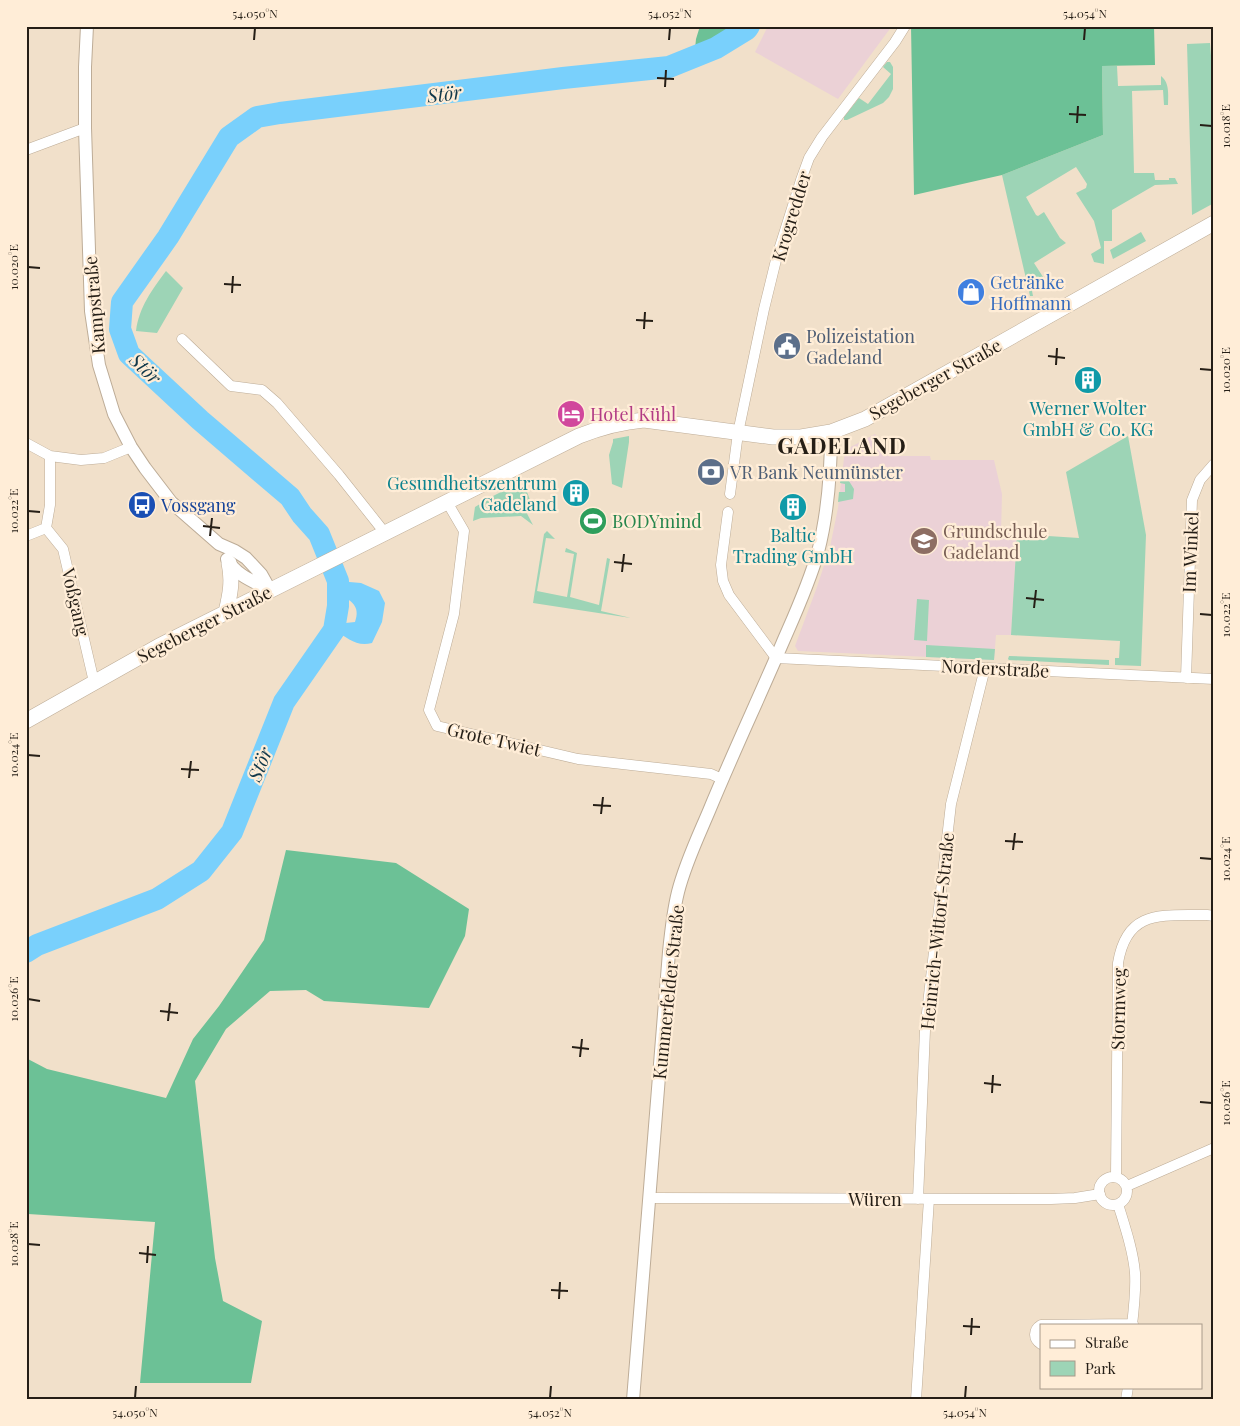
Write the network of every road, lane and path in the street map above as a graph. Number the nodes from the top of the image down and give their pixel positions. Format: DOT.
graph roads {
  1 [pos="87,26"];
  2 [pos="905,26"];
  3 [pos="85,128"];
  4 [pos="26,150"];
  5 [pos="1214,223"];
  6 [pos="182,339"];
  7 [pos="831,432"];
  8 [pos="738,433"];
  9 [pos="26,443"];
  10 [pos="131,447"];
  11 [pos="50,456"];
  12 [pos="1214,464"];
  13 [pos="730,494"];
  14 [pos="447,502"];
  15 [pos="728,512"];
  16 [pos="46,528"];
  17 [pos="385,533"];
  18 [pos="26,536"];
  19 [pos="218,544"];
  20 [pos="229,563"];
  21 [pos="270,590"];
  22 [pos="226,612"];
  23 [pos="776,658"];
  24 [pos="985,668"];
  25 [pos="1186,678"];
  26 [pos="1214,679"];
  27 [pos="94,682"];
  28 [pos="26,721"];
  29 [pos="722,779"];
  30 [pos="1214,916"];
  31 [pos="1214,1148"];
  32 [pos="1116,1177"];
  33 [pos="1126,1186"];
  34 [pos="1100,1194"];
  35 [pos="649,1198"];
  36 [pos="924,1199"];
  37 [pos="1118,1204"];
  38 [pos="1132,1324"];
  39 [pos="1040,1327"];
  40 [pos="1040,1343"];
  41 [pos="633,1400"];
  42 [pos="916,1400"];
  1 -- 3 [label="street, Kampstraße"];
  2 -- 8 [label="street, Krogredder"];
  3 -- 4 [label="street"];
  3 -- 10 [label="street, Kampstraße"];
  5 -- 7 [label="main road, Segeberger Straße"];
  6 -- 17 [label="street"];
  7 -- 8 [label="main road, Segeberger Straße"];
  7 -- 23 [label="street, Kummerfelder Straße"];
  8 -- 13 [label="street, Krogredder"];
  8 -- 14 [label="main road, Segeberger Straße"];
  9 -- 11 [label="street"];
  10 -- 11 [label="street"];
  10 -- 19 [label="street, Kampstraße"];
  11 -- 16 [label="street"];
  12 -- 25 [label="street, Im Winkel"];
  14 -- 17 [label="main road, Segeberger Straße"];
  14 -- 29 [label="street, Grote Twiet"];
  15 -- 23 [label="street"];
  16 -- 18 [label="street"];
  16 -- 27 [label="street, Voßgang"];
  17 -- 21 [label="main road, Segeberger Straße"];
  19 -- 20 [label="street, Kampstraße"];
  19 -- 21 [label="street, Kampstraße"];
  20 -- 21 [label="street, Kampstraße"];
  20 -- 22 [label="main road"];
  21 -- 22 [label="main road, Segeberger Straße"];
  22 -- 27 [label="main road, Segeberger Straße"];
  23 -- 24 [label="street, Norderstraße"];
  23 -- 29 [label="street, Kummerfelder Straße"];
  24 -- 25 [label="street, Norderstraße"];
  24 -- 36 [label="street, Heinrich-Wittorf-Straße"];
  25 -- 26 [label="street, Norderstraße"];
  27 -- 28 [label="main road, Segeberger Straße"];
  29 -- 35 [label="street, Kummerfelder Straße"];
  30 -- 32 [label="street, Stormweg"];
  31 -- 33 [label="street"];
  32 -- 33 [label="street"];
  32 -- 34 [label="street"];
  33 -- 37 [label="street"];
  34 -- 36 [label="street, Würen"];
  34 -- 37 [label="street"];
  35 -- 36 [label="street, Würen"];
  35 -- 41 [label="street, Kummerfelder Straße"];
  36 -- 42 [label="street, Heinrich-Wittorf-Straße"];
  37 -- 38 [label="street"];
  39 -- 40 [label="street"];
}
